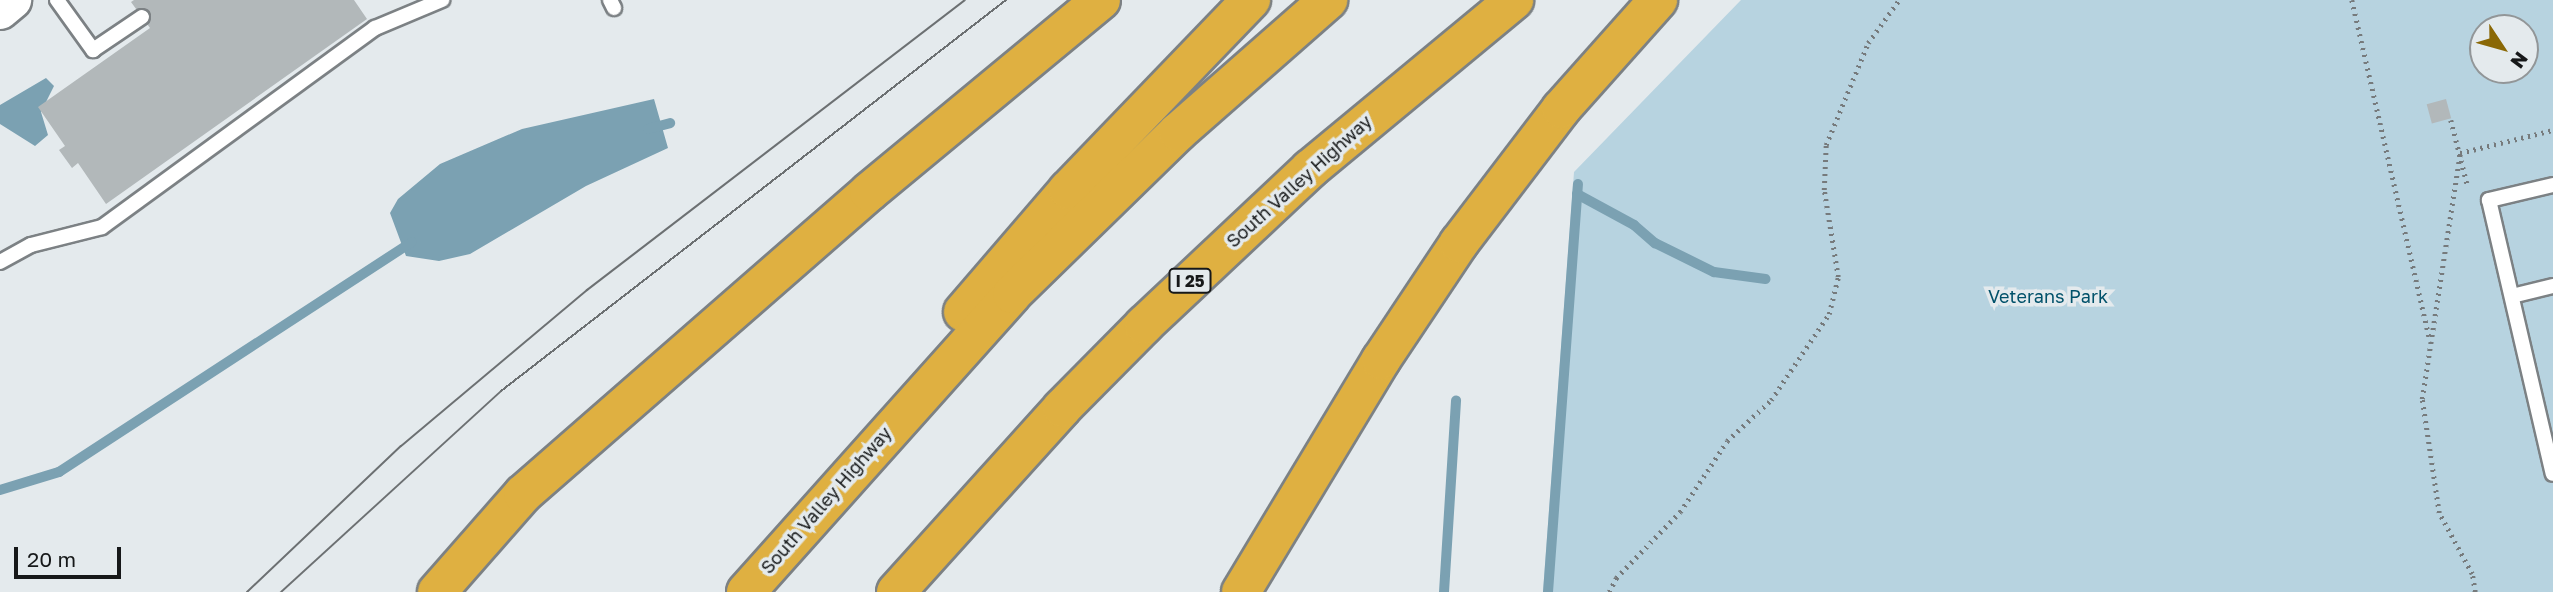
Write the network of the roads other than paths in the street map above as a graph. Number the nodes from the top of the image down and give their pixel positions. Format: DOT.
graph roads {
  1 [pos="12,0"];
  2 [pos="57,0"];
  3 [pos="442,0"];
  4 [pos="1101,0"];
  5 [pos="1251,0"];
  6 [pos="1328,0"];
  7 [pos="1514,0"];
  8 [pos="1658,0"];
  9 [pos="0,10"];
  10 [pos="142,17"];
  11 [pos="2553,185"];
  12 [pos="0,262"];
  13 [pos="2553,286"];
  14 [pos="2512,296"];
  15 [pos="591,435"];
  16 [pos="2553,474"];
  17 [pos="437,592"];
  18 [pos="463,592"];
  19 [pos="745,592"];
  20 [pos="896,592"];
  21 [pos="1241,592"];
  1 -- 9 [label="main road"];
  2 -- 10 [label="lane"];
  3 -- 12 [label="lane"];
  4 -- 15 [label="highway"];
  5 -- 19 [label="highway"];
  6 -- 19 [label="highway, South Valley Highway"];
  7 -- 20 [label="highway, South Valley Highway / I 25"];
  8 -- 21 [label="highway"];
  11 -- 14 [label="lane"];
  13 -- 14 [label="lane"];
  14 -- 16 [label="lane"];
  15 -- 17 [label="highway"];
  15 -- 18 [label="highway"];
}
